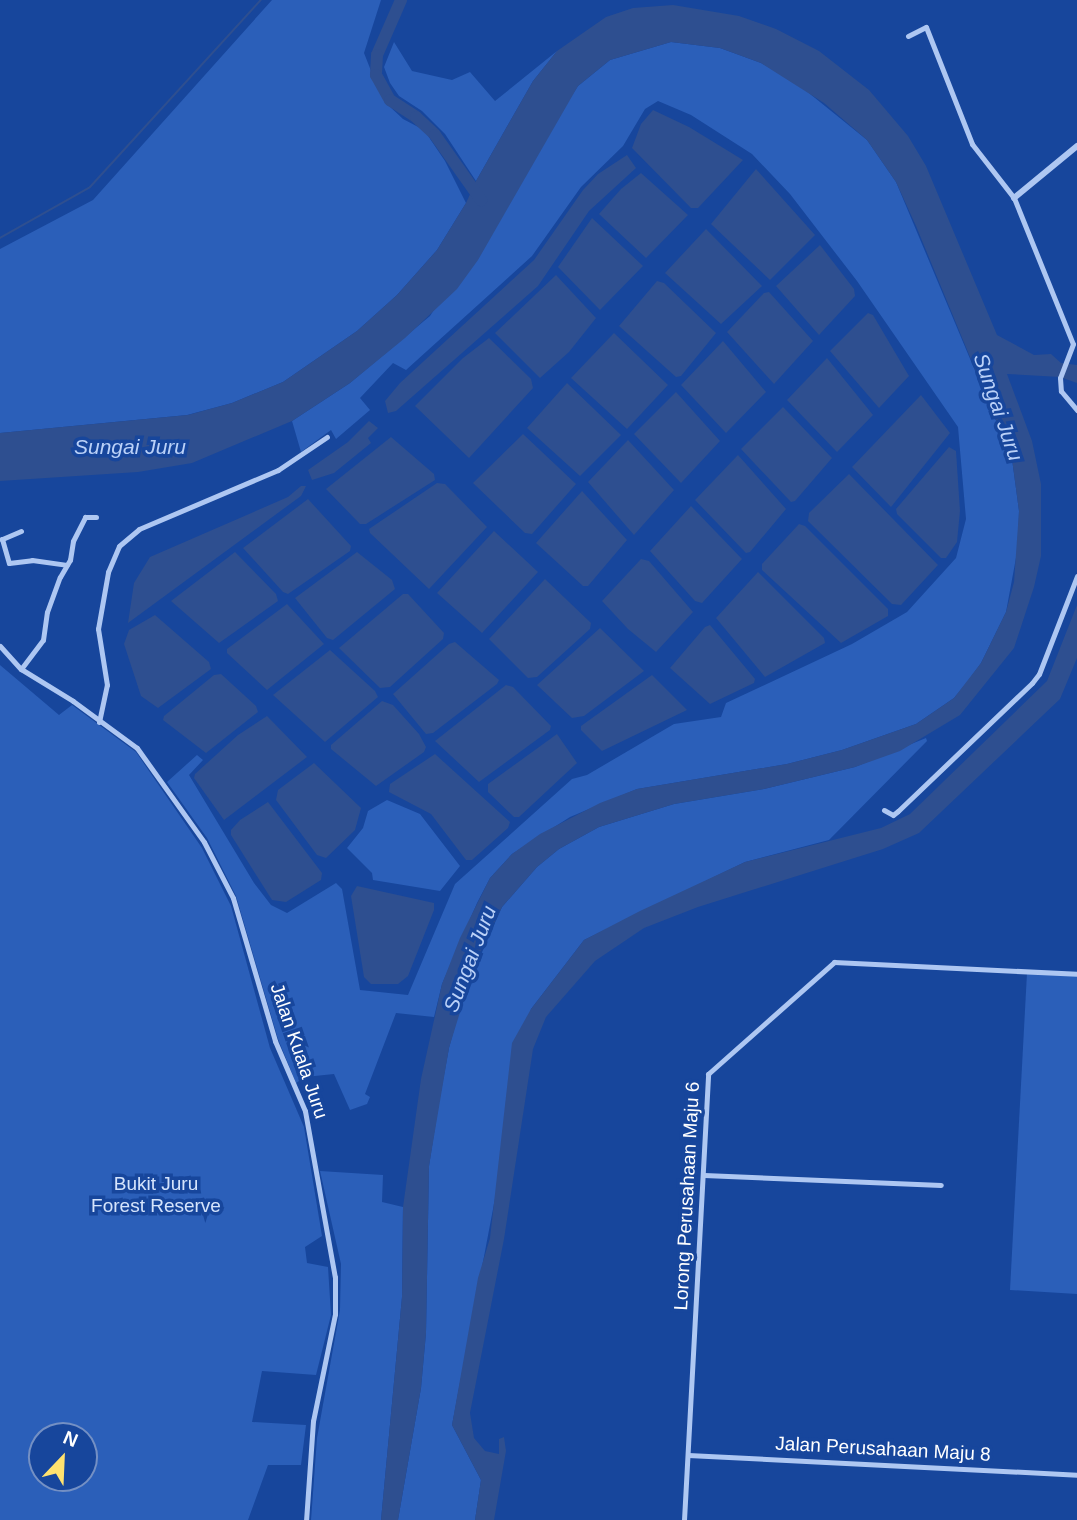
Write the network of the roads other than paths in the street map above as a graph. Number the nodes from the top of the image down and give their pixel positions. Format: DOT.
graph roads {
  1 [pos="908,36"];
  2 [pos="1077,148"];
  3 [pos="1014,198"];
  4 [pos="1077,410"];
  5 [pos="327,437"];
  6 [pos="96,517"];
  7 [pos="21,531"];
  8 [pos="67,565"];
  9 [pos="1077,576"];
  10 [pos="0,646"];
  11 [pos="21,669"];
  12 [pos="99,722"];
  13 [pos="884,810"];
  14 [pos="1077,974"];
  15 [pos="704,1175"];
  16 [pos="941,1185"];
  17 [pos="688,1455"];
  18 [pos="1077,1475"];
  19 [pos="306,1520"];
  20 [pos="684,1520"];
  1 -- 3 [label="street"];
  2 -- 3 [label="street"];
  3 -- 4 [label="street"];
  5 -- 12 [label="street"];
  6 -- 8 [label="street"];
  7 -- 8 [label="street"];
  8 -- 11 [label="street"];
  9 -- 13 [label="street"];
  10 -- 11 [label="street, Jalan Kuala Juru"];
  11 -- 12 [label="street, Jalan Kuala Juru"];
  12 -- 19 [label="street, Jalan Kuala Juru"];
  14 -- 15 [label="street, Lorong Perusahaan Maju 6"];
  15 -- 16 [label="street"];
  15 -- 17 [label="street, Lorong Perusahaan Maju 6"];
  17 -- 18 [label="street, Jalan Perusahaan Maju 8"];
  17 -- 20 [label="street, Lorong Perusahaan Maju 6"];
}
